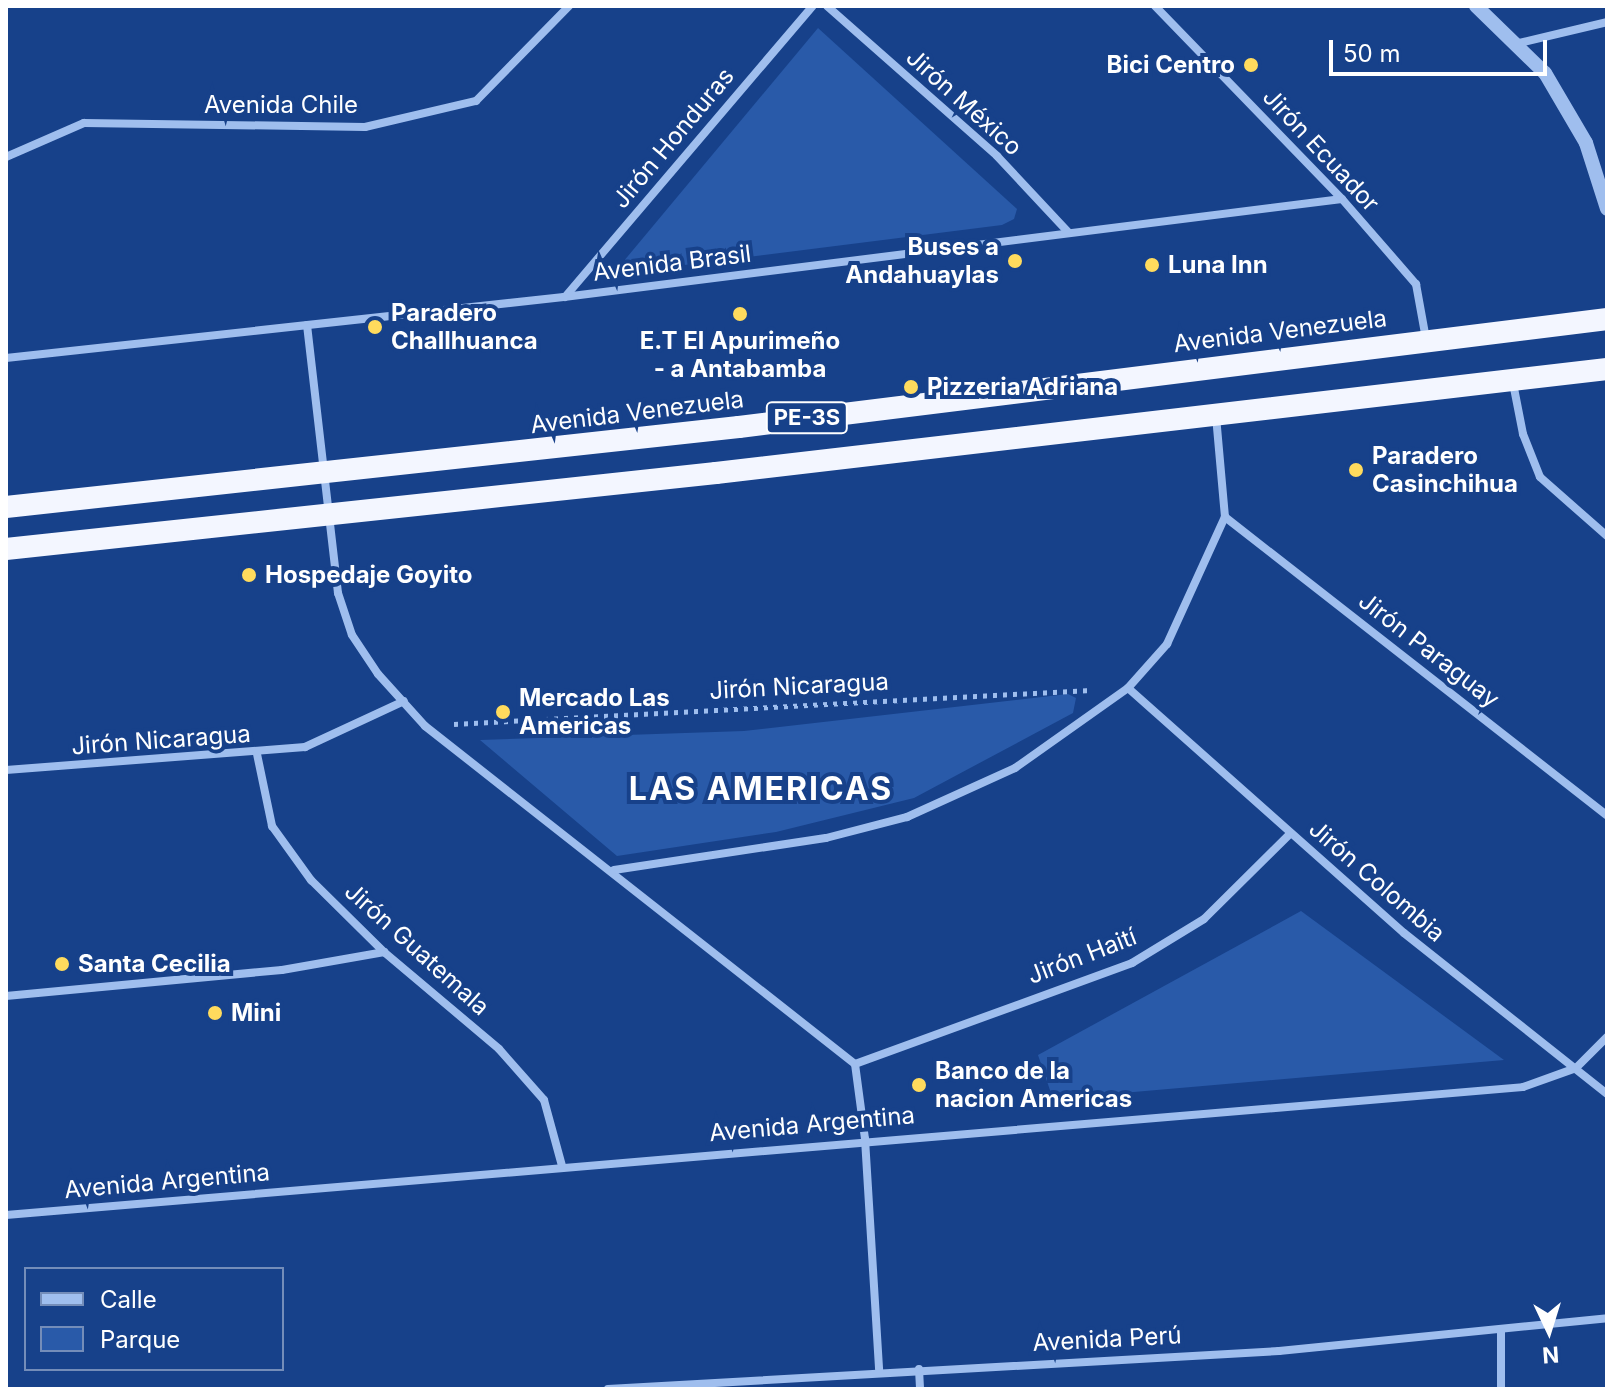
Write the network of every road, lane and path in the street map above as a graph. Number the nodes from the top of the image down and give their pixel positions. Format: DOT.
graph roads {
  1 [pos="569,6"];
  2 [pos="813,6"];
  3 [pos="827,6"];
  4 [pos="1155,6"];
  5 [pos="1476,6"];
  6 [pos="1607,22"];
  7 [pos="1515,44"];
  8 [pos="6,157"];
  9 [pos="1342,199"];
  10 [pos="1607,209"];
  11 [pos="1069,233"];
  12 [pos="564,297"];
  13 [pos="1607,319"];
  14 [pos="307,325"];
  15 [pos="1426,339"];
  16 [pos="6,358"];
  17 [pos="1607,369"];
  18 [pos="1513,381"];
  19 [pos="1216,415"];
  20 [pos="321,475"];
  21 [pos="6,507"];
  22 [pos="327,516"];
  23 [pos="1225,517"];
  24 [pos="1607,536"];
  25 [pos="6,549"];
  26 [pos="1128,688"];
  27 [pos="404,701"];
  28 [pos="425,726"];
  29 [pos="257,754"];
  30 [pos="6,770"];
  31 [pos="1607,815"];
  32 [pos="1291,833"];
  33 [pos="614,870"];
  34 [pos="384,952"];
  35 [pos="6,996"];
  36 [pos="1607,1037"];
  37 [pos="855,1064"];
  38 [pos="1576,1068"];
  39 [pos="1607,1094"];
  40 [pos="865,1139"];
  41 [pos="562,1166"];
  42 [pos="6,1215"];
  43 [pos="1607,1318"];
  44 [pos="1501,1331"];
  45 [pos="919,1369"];
  46 [pos="879,1371"];
  47 [pos="608,1389"];
  48 [pos="920,1389"];
  49 [pos="1501,1389"];
  1 -- 8 [label="street, Avenida Chile"];
  2 -- 12 [label="street, Jirón Honduras"];
  3 -- 11 [label="street, Jirón México"];
  4 -- 9 [label="street, Jirón Ecuador"];
  5 -- 7 [label="street"];
  6 -- 7 [label="street"];
  7 -- 10 [label="street"];
  9 -- 11 [label="street, Avenida Brasil"];
  9 -- 15 [label="street, Jirón Ecuador"];
  11 -- 12 [label="street, Avenida Brasil"];
  12 -- 14 [label="street, Avenida Brasil"];
  13 -- 15 [label="highway, Avenida Venezuela / PE-3S"];
  14 -- 16 [label="street, Avenida Brasil"];
  14 -- 20 [label="street"];
  15 -- 20 [label="highway, Avenida Venezuela / PE-3S"];
  17 -- 18 [label="highway, PE-3S"];
  18 -- 19 [label="highway, PE-3S"];
  18 -- 24 [label="street"];
  19 -- 22 [label="highway, PE-3S"];
  19 -- 23 [label="street"];
  20 -- 21 [label="highway, Avenida Venezuela / PE-3S"];
  20 -- 22 [label="street"];
  22 -- 25 [label="highway, PE-3S"];
  22 -- 27 [label="street"];
  23 -- 26 [label="street"];
  23 -- 31 [label="street, Jirón Paraguay"];
  26 -- 28 [label="path, Jirón Nicaragua"];
  26 -- 32 [label="street, Jirón Colombia"];
  26 -- 33 [label="street"];
  27 -- 28 [label="street"];
  27 -- 29 [label="street, Jirón Nicaragua"];
  28 -- 33 [label="street"];
  29 -- 30 [label="street, Jirón Nicaragua"];
  29 -- 34 [label="street, Jirón Guatemala"];
  32 -- 37 [label="street, Jirón Haití"];
  32 -- 38 [label="street, Jirón Colombia"];
  33 -- 37 [label="street"];
  34 -- 35 [label="street"];
  34 -- 41 [label="street, Jirón Guatemala"];
  36 -- 38 [label="street, Avenida Argentina"];
  37 -- 40 [label="street"];
  38 -- 39 [label="street, Jirón Colombia"];
  38 -- 40 [label="street, Avenida Argentina"];
  40 -- 41 [label="street, Avenida Argentina"];
  40 -- 46 [label="street"];
  41 -- 42 [label="street, Avenida Argentina"];
  43 -- 44 [label="street, Avenida Perú"];
  44 -- 45 [label="street, Avenida Perú"];
  44 -- 49 [label="street"];
  45 -- 46 [label="street, Avenida Perú"];
  45 -- 48 [label="street"];
  46 -- 47 [label="street, Avenida Perú"];
}
